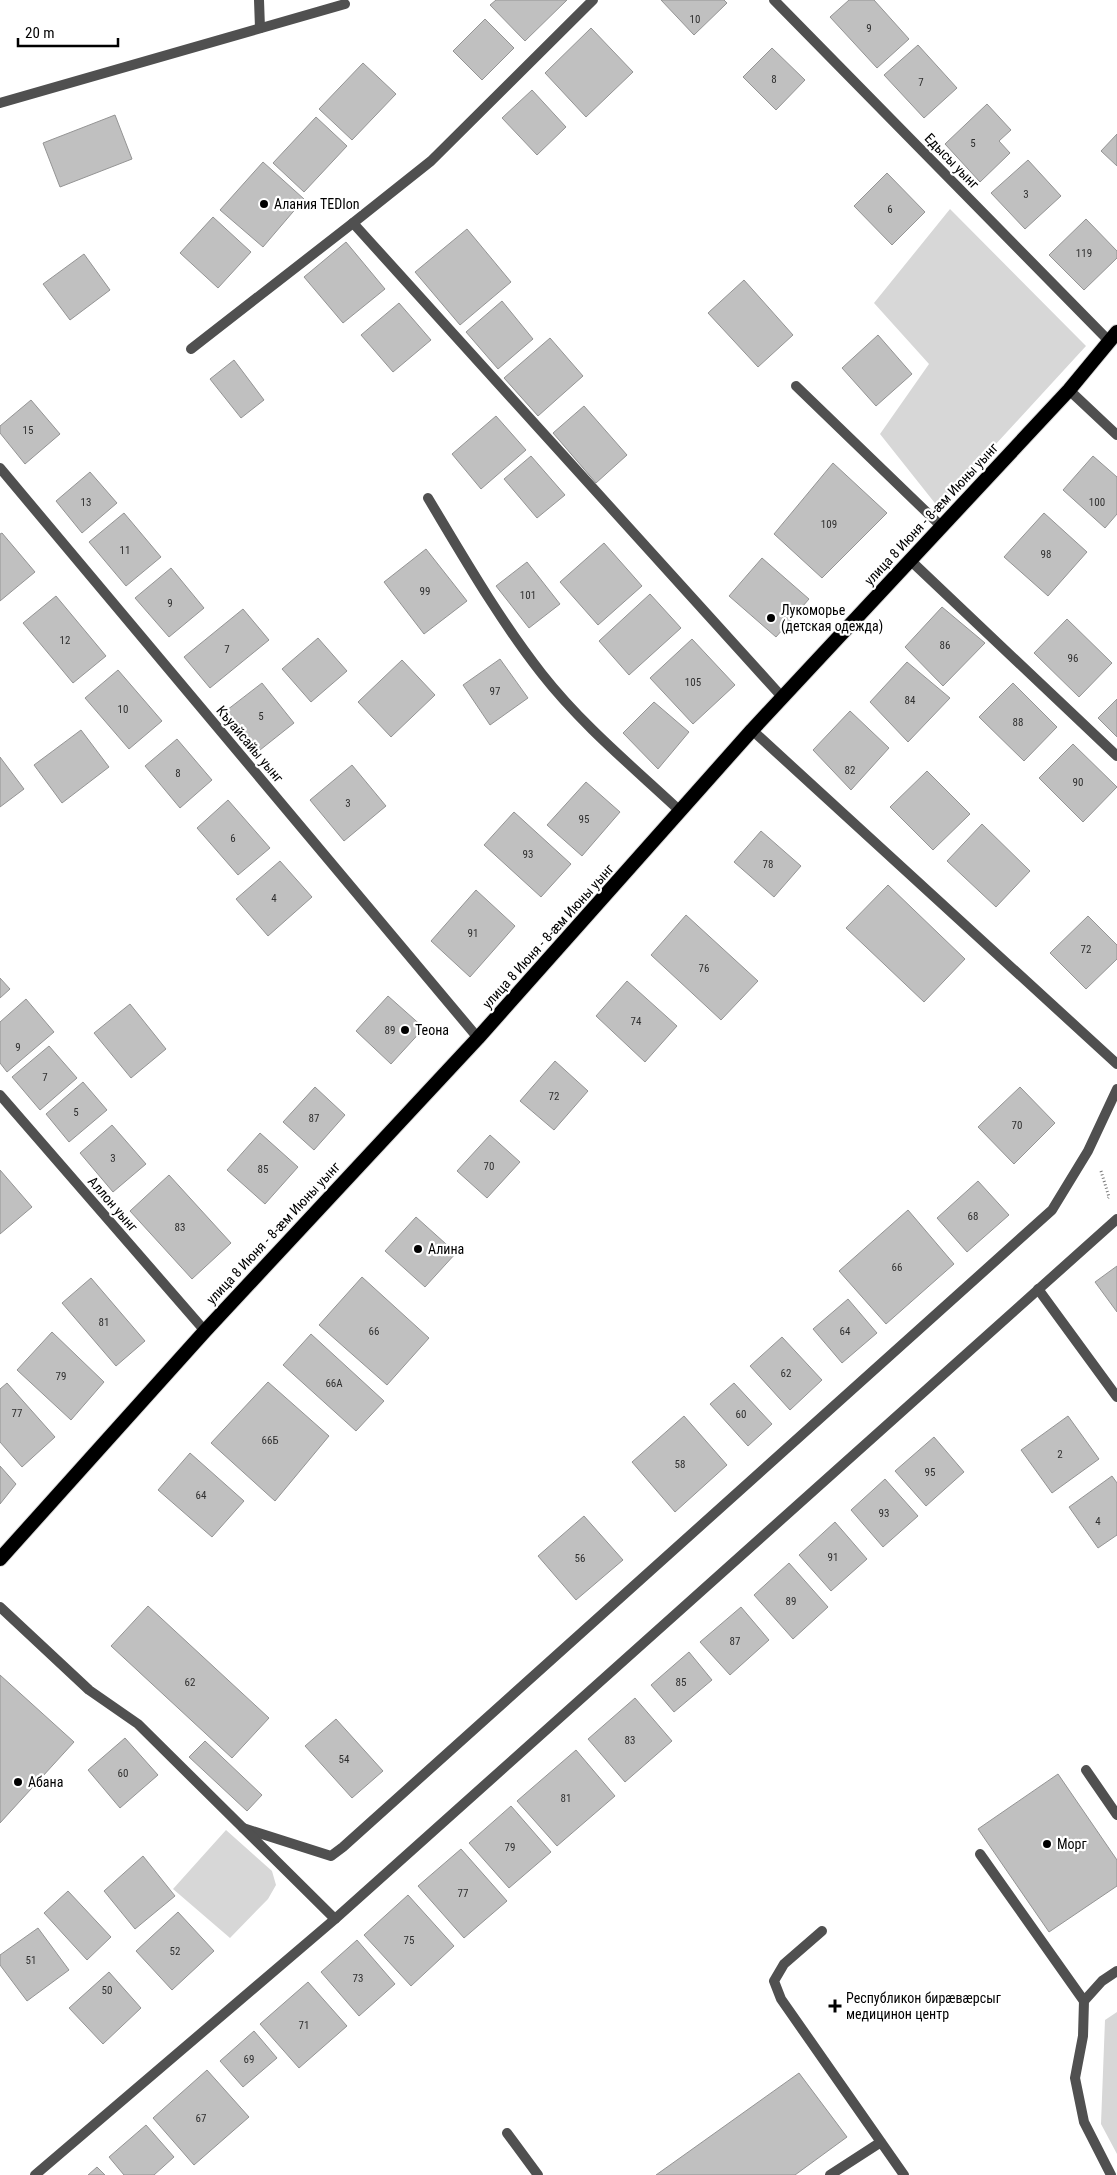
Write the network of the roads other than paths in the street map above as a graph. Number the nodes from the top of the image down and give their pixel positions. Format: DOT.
graph roads {
  1 [pos="259,0"];
  2 [pos="593,0"];
  3 [pos="774,0"];
  4 [pos="345,4"];
  5 [pos="260,28"];
  6 [pos="0,103"];
  7 [pos="353,223"];
  8 [pos="1113,337"];
  9 [pos="191,349"];
  10 [pos="796,386"];
  11 [pos="1069,390"];
  12 [pos="1117,435"];
  13 [pos="0,468"];
  14 [pos="428,498"];
  15 [pos="942,527"];
  16 [pos="910,560"];
  17 [pos="783,698"];
  18 [pos="752,730"];
  19 [pos="1117,756"];
  20 [pos="680,812"];
  21 [pos="478,1038"];
  22 [pos="1117,1064"];
  23 [pos="1117,1089"];
  24 [pos="0,1095"];
  25 [pos="1117,1219"];
  26 [pos="1038,1289"];
  27 [pos="205,1330"];
  28 [pos="1117,1397"];
  29 [pos="0,1559"];
  30 [pos="0,1607"];
  31 [pos="1086,1770"];
  32 [pos="1117,1815"];
  33 [pos="243,1828"];
  34 [pos="980,1854"];
  35 [pos="335,1919"];
  36 [pos="822,1931"];
  37 [pos="1117,1971"];
  38 [pos="1084,2001"];
  39 [pos="507,2133"];
  40 [pos="880,2142"];
  41 [pos="36,2175"];
  42 [pos="538,2175"];
  43 [pos="830,2175"];
  44 [pos="904,2175"];
  45 [pos="1112,2175"];
  1 -- 5 [label="street"];
  2 -- 7 [label="street"];
  3 -- 8 [label="street, Едысы уынг"];
  4 -- 5 [label="street"];
  5 -- 6 [label="street"];
  7 -- 9 [label="street"];
  7 -- 17 [label="street"];
  8 -- 11 [label="highway, улица 8 Июня - 8-ӕм Июны уынг"];
  10 -- 15 [label="street"];
  11 -- 12 [label="street"];
  11 -- 15 [label="highway, улица 8 Июня - 8-ӕм Июны уынг"];
  13 -- 21 [label="street, Къуайсайы уынг"];
  14 -- 20 [label="street"];
  15 -- 16 [label="highway, улица 8 Июня - 8-ӕм Июны уынг"];
  16 -- 17 [label="highway, улица 8 Июня - 8-ӕм Июны уынг"];
  16 -- 19 [label="street"];
  17 -- 18 [label="highway, улица 8 Июня - 8-ӕм Июны уынг"];
  18 -- 20 [label="highway, улица 8 Июня - 8-ӕм Июны уынг"];
  18 -- 22 [label="street"];
  20 -- 21 [label="highway, улица 8 Июня - 8-ӕм Июны уынг"];
  21 -- 27 [label="highway, улица 8 Июня - 8-ӕм Июны уынг"];
  23 -- 33 [label="street"];
  24 -- 27 [label="street, Аллон уынг"];
  25 -- 26 [label="street"];
  26 -- 28 [label="street"];
  26 -- 35 [label="street"];
  27 -- 29 [label="highway, улица 8 Июня - 8-ӕм Июны уынг"];
  30 -- 33 [label="street"];
  31 -- 32 [label="street"];
  33 -- 35 [label="street"];
  34 -- 38 [label="street"];
  35 -- 41 [label="street"];
  36 -- 40 [label="street"];
  37 -- 38 [label="street"];
  38 -- 45 [label="street"];
  39 -- 42 [label="street"];
  40 -- 43 [label="street"];
  40 -- 44 [label="street"];
}
